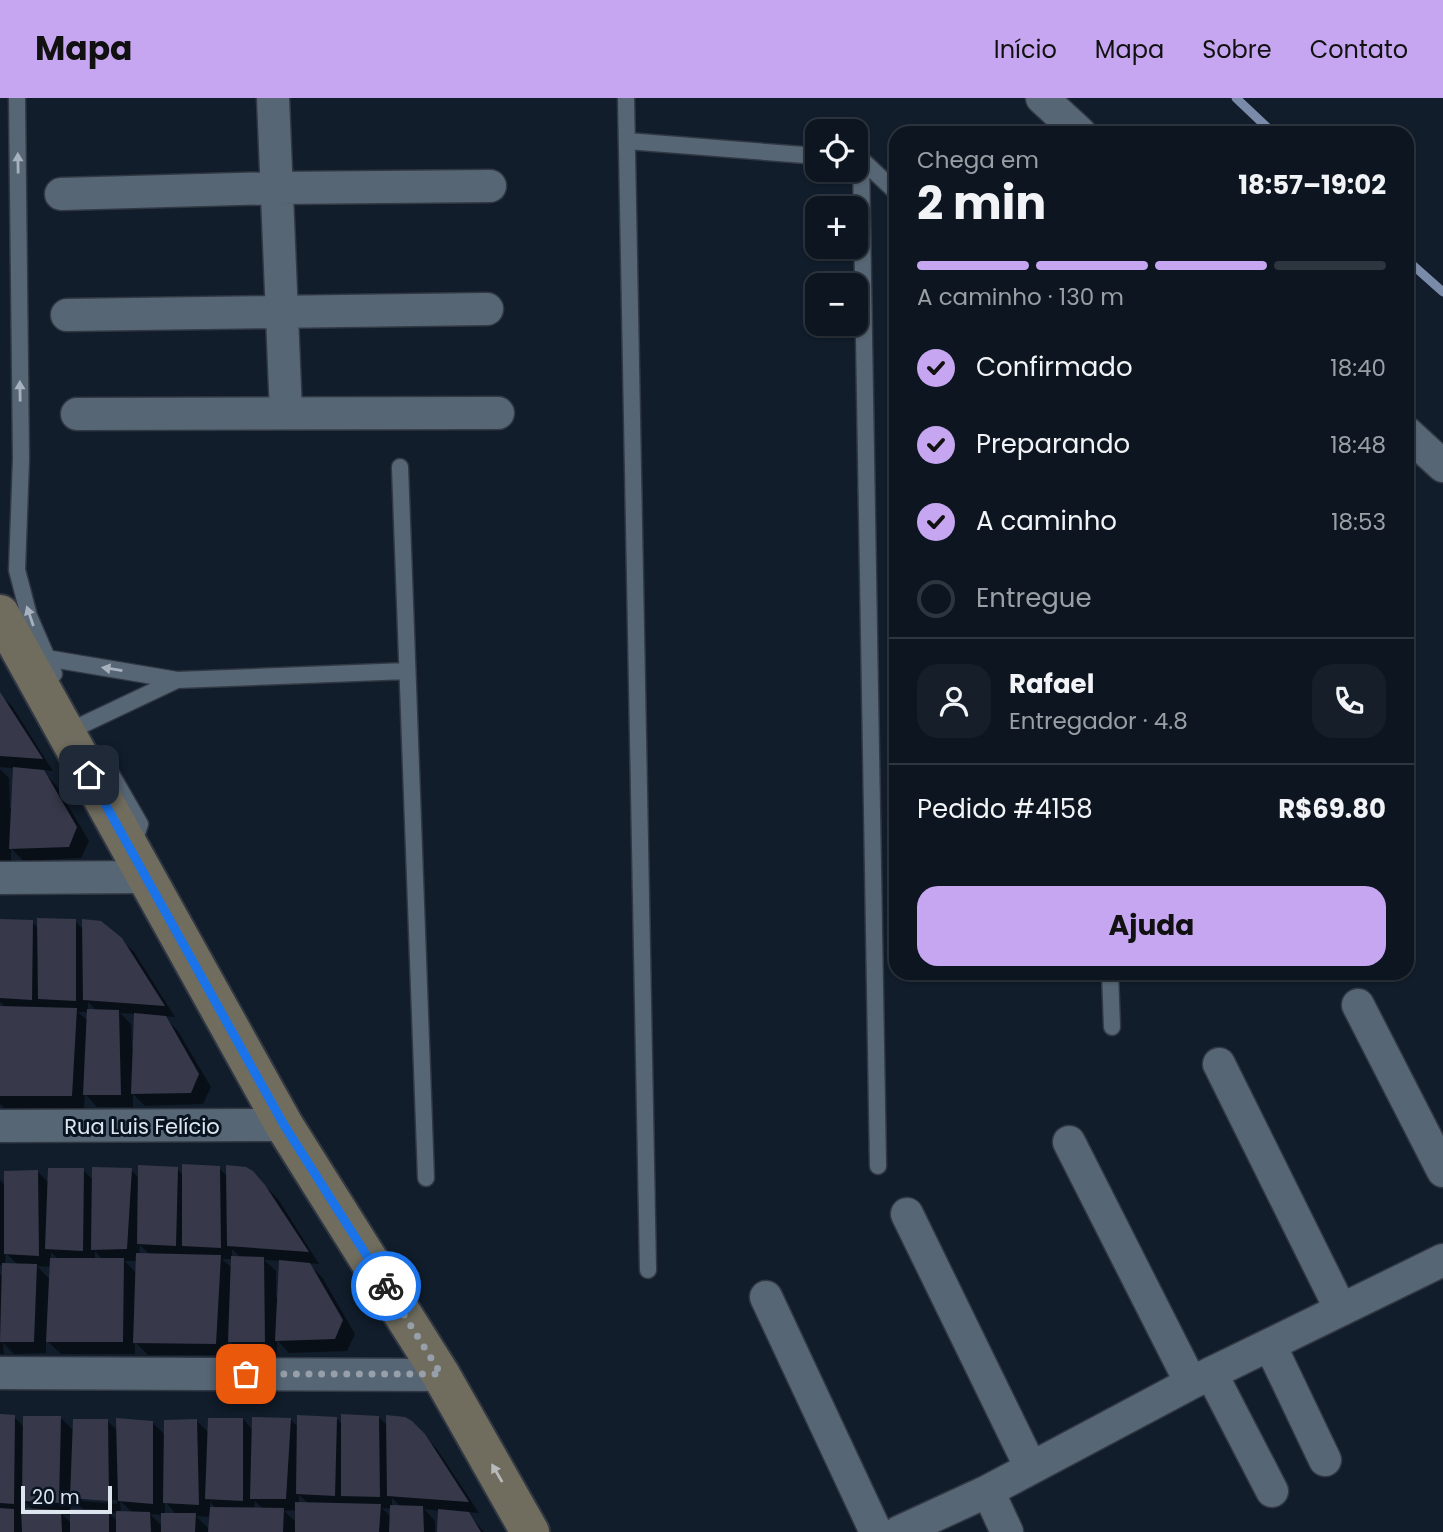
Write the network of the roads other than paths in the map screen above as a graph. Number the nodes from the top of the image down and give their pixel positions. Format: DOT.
graph roads {
  1 [pos="17,98"];
  2 [pos="273,98"];
  3 [pos="626,98"];
  4 [pos="1042,98"];
  5 [pos="1072,126"];
  6 [pos="627,141"];
  7 [pos="805,155"];
  8 [pos="868,168"];
  9 [pos="858,182"];
  10 [pos="490,186"];
  11 [pos="889,186"];
  12 [pos="276,188"];
  13 [pos="61,194"];
  14 [pos="487,309"];
  15 [pos="281,310"];
  16 [pos="67,315"];
  17 [pos="286,413"];
  18 [pos="498,413"];
  19 [pos="77,414"];
  20 [pos="1414,440"];
  21 [pos="400,467"];
  22 [pos="1443,467"];
  23 [pos="3,625"];
  24 [pos="46,658"];
  25 [pos="407,671"];
  26 [pos="177,680"];
  27 [pos="64,692"];
  28 [pos="82,725"];
  29 [pos="101,758"];
  30 [pos="139,864"];
  31 [pos="0,878"];
  32 [pos="1110,980"];
  33 [pos="1358,1005"];
  34 [pos="1112,1027"];
  35 [pos="1219,1064"];
  36 [pos="284,1125"];
  37 [pos="0,1126"];
  38 [pos="1069,1142"];
  39 [pos="878,1166"];
  40 [pos="1443,1171"];
  41 [pos="426,1178"];
  42 [pos="907,1214"];
  43 [pos="1443,1260"];
  44 [pos="648,1270"];
  45 [pos="766,1297"];
  46 [pos="1341,1310"];
  47 [pos="1270,1345"];
  48 [pos="0,1373"];
  49 [pos="441,1374"];
  50 [pos="1201,1378"];
  51 [pos="1325,1460"];
  52 [pos="1031,1468"];
  53 [pos="988,1491"];
  54 [pos="1272,1491"];
  55 [pos="530,1532"];
  56 [pos="876,1532"];
  57 [pos="899,1532"];
  58 [pos="1007,1532"];
  24 -- 1 [label="lane, one-way"];
  2 -- 12 [label="street"];
  3 -- 6 [label="lane"];
  4 -- 5 [label="street"];
  6 -- 7 [label="lane"];
  6 -- 44 [label="lane"];
  8 -- 11 [label="lane"];
  9 -- 39 [label="lane"];
  10 -- 12 [label="street"];
  12 -- 13 [label="street"];
  12 -- 15 [label="street"];
  14 -- 15 [label="street"];
  15 -- 16 [label="street"];
  15 -- 17 [label="street"];
  17 -- 18 [label="street"];
  17 -- 19 [label="street"];
  20 -- 22 [label="street"];
  21 -- 25 [label="lane"];
  23 -- 30 [label="street"];
  26 -- 24 [label="lane, one-way"];
  24 -- 27 [label="lane"];
  25 -- 26 [label="lane"];
  25 -- 41 [label="lane"];
  26 -- 28 [label="lane"];
  29 -- 30 [label="lane"];
  30 -- 31 [label="street"];
  30 -- 36 [label="street"];
  32 -- 34 [label="lane"];
  33 -- 40 [label="street"];
  35 -- 46 [label="street"];
  36 -- 37 [label="street, Rua Luis Felício"];
  36 -- 49 [label="street"];
  38 -- 50 [label="street"];
  42 -- 52 [label="street"];
  43 -- 46 [label="street"];
  45 -- 56 [label="street"];
  46 -- 47 [label="street"];
  47 -- 50 [label="street"];
  47 -- 51 [label="street"];
  48 -- 49 [label="street"];
  55 -- 49 [label="street, one-way"];
  50 -- 52 [label="street"];
  50 -- 54 [label="street"];
  52 -- 53 [label="street"];
  53 -- 57 [label="street"];
  53 -- 58 [label="street"];
}
